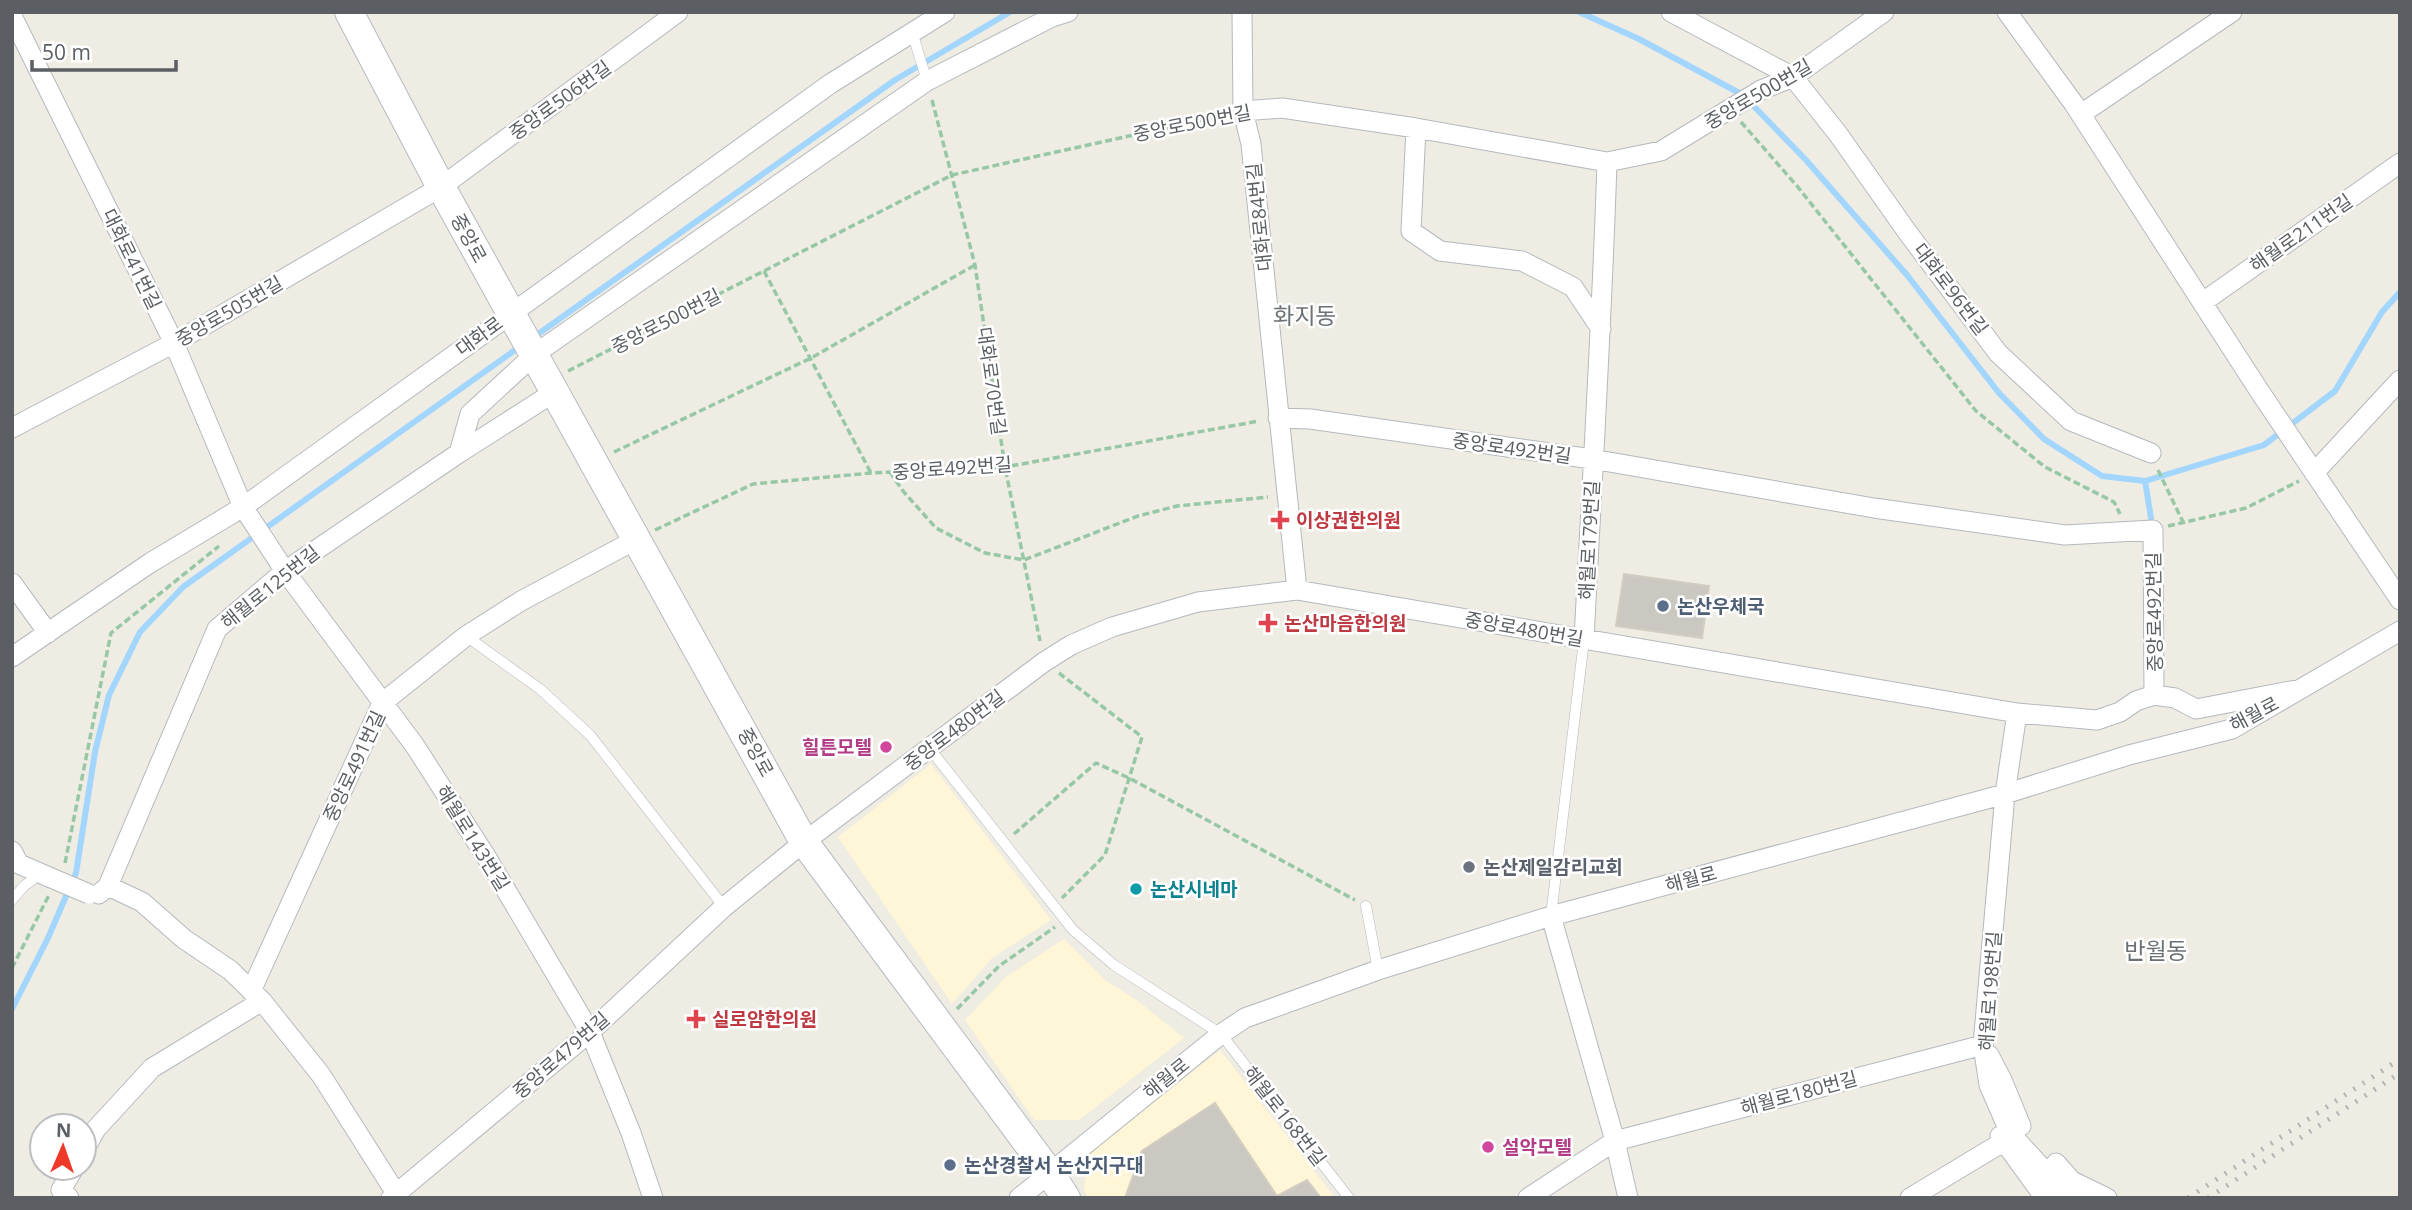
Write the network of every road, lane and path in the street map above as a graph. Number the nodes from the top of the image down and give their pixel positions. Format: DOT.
graph roads {
  1 [pos="349,12"];
  2 [pos="678,12"];
  3 [pos="944,12"];
  4 [pos="1242,12"];
  5 [pos="1671,12"];
  6 [pos="1884,12"];
  7 [pos="2007,12"];
  8 [pos="2232,12"];
  9 [pos="1058,14"];
  10 [pos="12,16"];
  11 [pos="912,32"];
  12 [pos="1793,77"];
  13 [pos="927,81"];
  14 [pos="1730,110"];
  15 [pos="1243,111"];
  16 [pos="2081,114"];
  17 [pos="1416,128"];
  18 [pos="1606,162"];
  19 [pos="2400,163"];
  20 [pos="952,175"];
  21 [pos="441,187"];
  22 [pos="975,265"];
  23 [pos="764,271"];
  24 [pos="2203,302"];
  25 [pos="511,313"];
  26 [pos="1601,329"];
  27 [pos="174,343"];
  28 [pos="535,355"];
  29 [pos="811,358"];
  30 [pos="2400,380"];
  31 [pos="553,386"];
  32 [pos="1278,418"];
  33 [pos="12,428"];
  34 [pos="459,453"];
  35 [pos="2151,453"];
  36 [pos="1592,459"];
  37 [pos="594,462"];
  38 [pos="1005,467"];
  39 [pos="2310,467"];
  40 [pos="890,472"];
  41 [pos="871,473"];
  42 [pos="1287,495"];
  43 [pos="249,515"];
  44 [pos="2183,522"];
  45 [pos="2153,530"];
  46 [pos="2127,531"];
  47 [pos="637,539"];
  48 [pos="1024,560"];
  49 [pos="285,571"];
  50 [pos="12,583"];
  51 [pos="1297,590"];
  52 [pos="2400,600"];
  53 [pos="2400,631"];
  54 [pos="48,633"];
  55 [pos="466,636"];
  56 [pos="1584,640"];
  57 [pos="12,657"];
  58 [pos="1044,662"];
  59 [pos="2301,689"];
  60 [pos="2154,695"];
  61 [pos="382,703"];
  62 [pos="2196,709"];
  63 [pos="2017,713"];
  64 [pos="2201,736"];
  65 [pos="929,749"];
  66 [pos="1129,778"];
  67 [pos="2005,794"];
  68 [pos="804,842"];
  69 [pos="1004,843"];
  70 [pos="12,852"];
  71 [pos="52,876"];
  72 [pos="108,886"];
  73 [pos="12,900"];
  74 [pos="1054,905"];
  75 [pos="1366,906"];
  76 [pos="724,907"];
  77 [pos="1551,916"];
  78 [pos="1066,920"];
  79 [pos="12,968"];
  80 [pos="1378,970"];
  81 [pos="257,996"];
  82 [pos="941,1026"];
  83 [pos="590,1032"];
  84 [pos="1222,1034"];
  85 [pos="1983,1045"];
  86 [pos="98,1127"];
  87 [pos="1615,1141"];
  88 [pos="2003,1143"];
  89 [pos="1049,1172"];
  90 [pos="66,1182"];
  91 [pos="396,1196"];
  92 [pos="69,1198"];
  93 [pos="653,1198"];
  94 [pos="1019,1198"];
  95 [pos="1066,1198"];
  96 [pos="1349,1198"];
  97 [pos="1528,1198"];
  98 [pos="1628,1198"];
  99 [pos="1910,1198"];
  100 [pos="2045,1198"];
  101 [pos="2075,1198"];
  102 [pos="2107,1198"];
  1 -- 21 [label="main road, 중앙로"];
  2 -- 21 [label="street, 중앙로506번길"];
  3 -- 11 [label="street, 대화로"];
  4 -- 15 [label="street, 대화로84번길"];
  5 -- 12 [label="street"];
  6 -- 12 [label="street, 중앙로500번길"];
  7 -- 16 [label="street"];
  8 -- 16 [label="street"];
  9 -- 13 [label="street"];
  10 -- 27 [label="street, 대화로41번길"];
  11 -- 13 [label="lane"];
  11 -- 25 [label="street, 대화로"];
  12 -- 14 [label="street, 중앙로500번길"];
  12 -- 35 [label="street, 대화로96번길"];
  13 -- 20 [label="path, 대화로70번길"];
  13 -- 28 [label="street"];
  14 -- 18 [label="street, 중앙로500번길"];
  14 -- 46 [label="path"];
  15 -- 17 [label="street, 중앙로500번길"];
  15 -- 20 [label="path, 중앙로500번길"];
  15 -- 32 [label="street, 대화로84번길"];
  16 -- 24 [label="street"];
  17 -- 18 [label="street, 중앙로500번길"];
  17 -- 26 [label="street"];
  18 -- 26 [label="street, 해월로179번길"];
  19 -- 24 [label="street, 해월로211번길"];
  20 -- 22 [label="path, 대화로70번길"];
  20 -- 23 [label="path, 중앙로500번길"];
  21 -- 25 [label="main road, 중앙로"];
  21 -- 27 [label="street, 중앙로505번길"];
  22 -- 29 [label="path"];
  22 -- 38 [label="path, 대화로70번길"];
  23 -- 29 [label="path, 중앙로492번길"];
  23 -- 31 [label="path, 중앙로500번길"];
  24 -- 39 [label="street"];
  25 -- 28 [label="main road, 중앙로"];
  25 -- 43 [label="street, 대화로"];
  26 -- 36 [label="street, 해월로179번길"];
  27 -- 33 [label="street, 중앙로505번길"];
  27 -- 43 [label="street, 대화로41번길"];
  28 -- 31 [label="main road, 중앙로"];
  28 -- 34 [label="street"];
  29 -- 37 [label="path"];
  29 -- 41 [label="path, 중앙로492번길"];
  30 -- 39 [label="street"];
  31 -- 34 [label="street, 해월로125번길"];
  31 -- 37 [label="main road, 중앙로"];
  32 -- 36 [label="street, 중앙로492번길"];
  32 -- 38 [label="path, 중앙로492번길"];
  32 -- 42 [label="street, 대화로84번길"];
  34 -- 49 [label="street, 해월로125번길"];
  35 -- 44 [label="path"];
  36 -- 46 [label="street, 중앙로492번길"];
  36 -- 56 [label="street, 해월로179번길"];
  37 -- 47 [label="main road, 중앙로"];
  38 -- 40 [label="path, 중앙로492번길"];
  38 -- 48 [label="path, 대화로70번길"];
  39 -- 44 [label="path, 중앙로492번길"];
  39 -- 52 [label="street"];
  40 -- 41 [label="path, 중앙로492번길"];
  40 -- 48 [label="path"];
  41 -- 47 [label="path, 중앙로492번길"];
  42 -- 48 [label="path"];
  42 -- 51 [label="street, 대화로84번길"];
  43 -- 49 [label="street, 해월로143번길"];
  43 -- 54 [label="street, 대화로"];
  43 -- 71 [label="path"];
  44 -- 45 [label="path, 중앙로492번길"];
  45 -- 46 [label="street, 중앙로492번길"];
  45 -- 60 [label="street, 중앙로492번길"];
  47 -- 55 [label="street, 중앙로491번길"];
  47 -- 68 [label="main road, 중앙로"];
  48 -- 58 [label="path, 대화로70번길"];
  49 -- 61 [label="street, 해월로143번길"];
  49 -- 72 [label="street, 해월로125번길"];
  50 -- 54 [label="street"];
  51 -- 56 [label="street, 중앙로480번길"];
  51 -- 58 [label="street, 중앙로480번길"];
  53 -- 59 [label="street, 해월로"];
  54 -- 57 [label="street, 대화로"];
  55 -- 61 [label="street, 중앙로491번길"];
  55 -- 76 [label="lane"];
  56 -- 63 [label="street, 중앙로480번길"];
  56 -- 77 [label="lane, 해월로179번길"];
  58 -- 65 [label="street, 중앙로480번길"];
  58 -- 66 [label="path"];
  59 -- 62 [label="street"];
  59 -- 64 [label="street, 해월로"];
  60 -- 62 [label="street"];
  60 -- 63 [label="street, 중앙로480번길"];
  61 -- 81 [label="street, 중앙로491번길"];
  61 -- 83 [label="street, 해월로143번길"];
  62 -- 64 [label="street"];
  63 -- 67 [label="street, 해월로198번길"];
  64 -- 67 [label="street, 해월로"];
  65 -- 68 [label="street, 중앙로480번길"];
  65 -- 69 [label="lane, 해월로168번길"];
  66 -- 69 [label="path"];
  66 -- 74 [label="path"];
  66 -- 75 [label="path"];
  67 -- 77 [label="street, 해월로"];
  67 -- 85 [label="street, 해월로198번길"];
  68 -- 76 [label="street, 중앙로479번길"];
  68 -- 82 [label="main road, 중앙로"];
  69 -- 74 [label="lane, 해월로168번길"];
  70 -- 71 [label="street"];
  71 -- 72 [label="street, bridge"];
  71 -- 73 [label="lane"];
  71 -- 79 [label="path"];
  72 -- 81 [label="street"];
  74 -- 78 [label="lane, 해월로168번길"];
  75 -- 80 [label="lane"];
  76 -- 83 [label="street, 중앙로479번길"];
  77 -- 80 [label="street, 해월로"];
  77 -- 87 [label="street"];
  78 -- 82 [label="path"];
  78 -- 84 [label="lane, 해월로168번길"];
  80 -- 84 [label="street, 해월로"];
  81 -- 86 [label="street"];
  81 -- 91 [label="street"];
  82 -- 89 [label="main road, 중앙로"];
  83 -- 91 [label="street, 중앙로479번길"];
  83 -- 93 [label="street, 해월로143번길"];
  84 -- 89 [label="street, 해월로"];
  84 -- 96 [label="lane, 해월로168번길"];
  85 -- 87 [label="street, 해월로180번길"];
  85 -- 88 [label="street"];
  85 -- 101 [label="street, 해월로198번길"];
  85 -- 102 [label="street"];
  87 -- 97 [label="street, 해월로180번길"];
  87 -- 98 [label="street"];
  88 -- 99 [label="street"];
  88 -- 100 [label="street"];
  89 -- 94 [label="street, 해월로"];
  89 -- 95 [label="main road, 중앙로"];
  90 -- 92 [label="street"];
}
